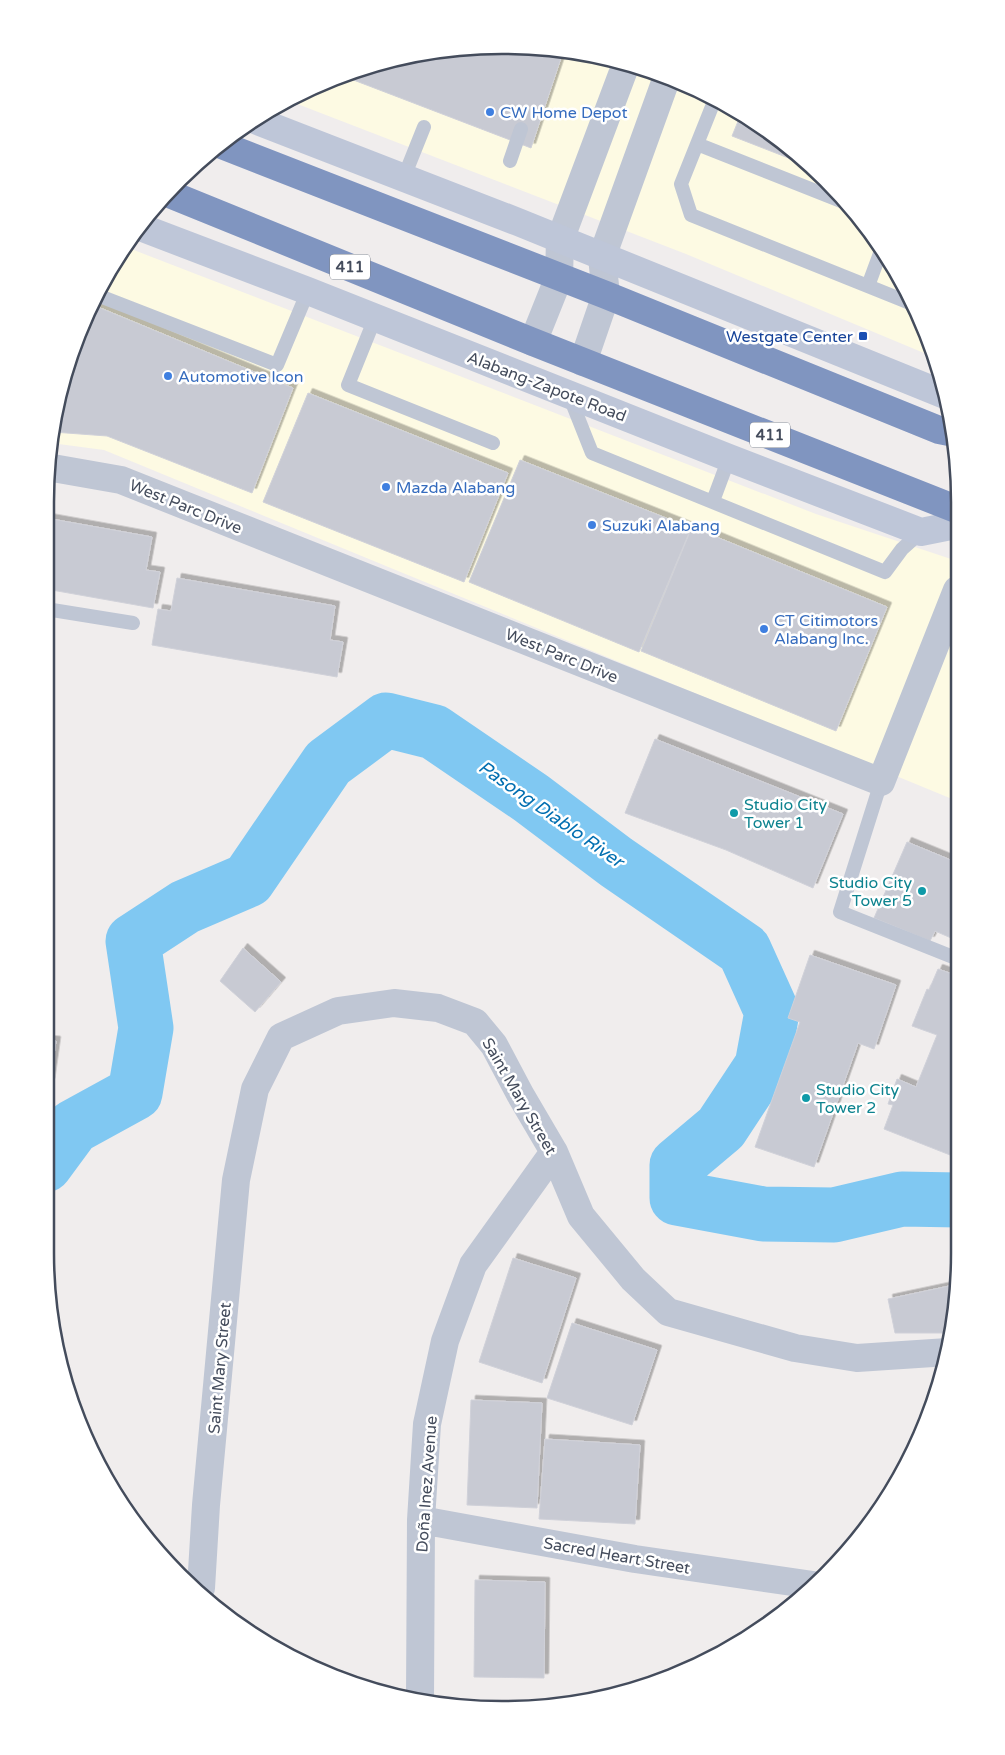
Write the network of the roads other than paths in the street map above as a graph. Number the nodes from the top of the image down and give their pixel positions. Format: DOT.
graph roads {
  1 [pos="624,70"];
  2 [pos="664,84"];
  3 [pos="712,106"];
  4 [pos="263,123"];
  5 [pos="424,127"];
  6 [pos="521,129"];
  7 [pos="697,144"];
  8 [pos="227,147"];
  9 [pos="510,160"];
  10 [pos="404,177"];
  11 [pos="175,196"];
  12 [pos="831,197"];
  13 [pos="146,228"];
  14 [pos="560,240"];
  15 [pos="602,257"];
  16 [pos="879,257"];
  17 [pos="559,277"];
  18 [pos="868,286"];
  19 [pos="308,291"];
  20 [pos="606,295"];
  21 [pos="103,298"];
  22 [pos="903,300"];
  23 [pos="375,318"];
  24 [pos="534,342"];
  25 [pos="583,362"];
  26 [pos="937,392"];
  27 [pos="569,394"];
  28 [pos="945,431"];
  29 [pos="493,443"];
  30 [pos="729,458"];
  31 [pos="55,469"];
  32 [pos="713,501"];
  33 [pos="951,507"];
  34 [pos="951,526"];
  35 [pos="921,532"];
  36 [pos="951,605"];
  37 [pos="54,610"];
  38 [pos="133,623"];
  39 [pos="881,782"];
  40 [pos="951,956"];
  41 [pos="554,1152"];
  42 [pos="940,1353"];
  43 [pos="421,1520"];
  44 [pos="201,1585"];
  45 [pos="804,1585"];
  46 [pos="420,1694"];
  1 -- 14 [label="street"];
  2 -- 15 [label="street"];
  3 -- 7 [label="lane"];
  4 -- 10 [label="main road"];
  5 -- 10 [label="lane"];
  6 -- 9 [label="lane"];
  7 -- 12 [label="lane"];
  7 -- 18 [label="lane"];
  8 -- 17 [label="highway"];
  10 -- 14 [label="main road"];
  11 -- 24 [label="highway, 411"];
  13 -- 19 [label="main road, Alabang-Zapote Road / 411"];
  14 -- 15 [label="main road"];
  14 -- 17 [label="street"];
  15 -- 20 [label="street"];
  15 -- 26 [label="main road"];
  16 -- 18 [label="lane"];
  17 -- 20 [label="highway"];
  17 -- 24 [label="street"];
  18 -- 22 [label="lane"];
  19 -- 21 [label="lane"];
  19 -- 23 [label="main road, Alabang-Zapote Road / 411"];
  20 -- 25 [label="street"];
  20 -- 28 [label="highway"];
  23 -- 27 [label="main road, Alabang-Zapote Road / 411"];
  23 -- 29 [label="lane"];
  24 -- 25 [label="highway, 411"];
  25 -- 33 [label="highway, 411"];
  27 -- 30 [label="main road, Alabang-Zapote Road / 411"];
  27 -- 32 [label="lane"];
  30 -- 32 [label="lane"];
  30 -- 35 [label="main road, Alabang-Zapote Road / 411"];
  31 -- 39 [label="street, West Parc Drive"];
  32 -- 35 [label="lane"];
  34 -- 35 [label="main road"];
  36 -- 39 [label="street"];
  37 -- 38 [label="lane"];
  39 -- 40 [label="lane"];
  41 -- 42 [label="street, Saint Mary Street"];
  41 -- 43 [label="street, Doña Inez Avenue"];
  41 -- 44 [label="street, Saint Mary Street"];
  43 -- 45 [label="street, Sacred Heart Street"];
  43 -- 46 [label="street, Doña Inez Avenue"];
}
